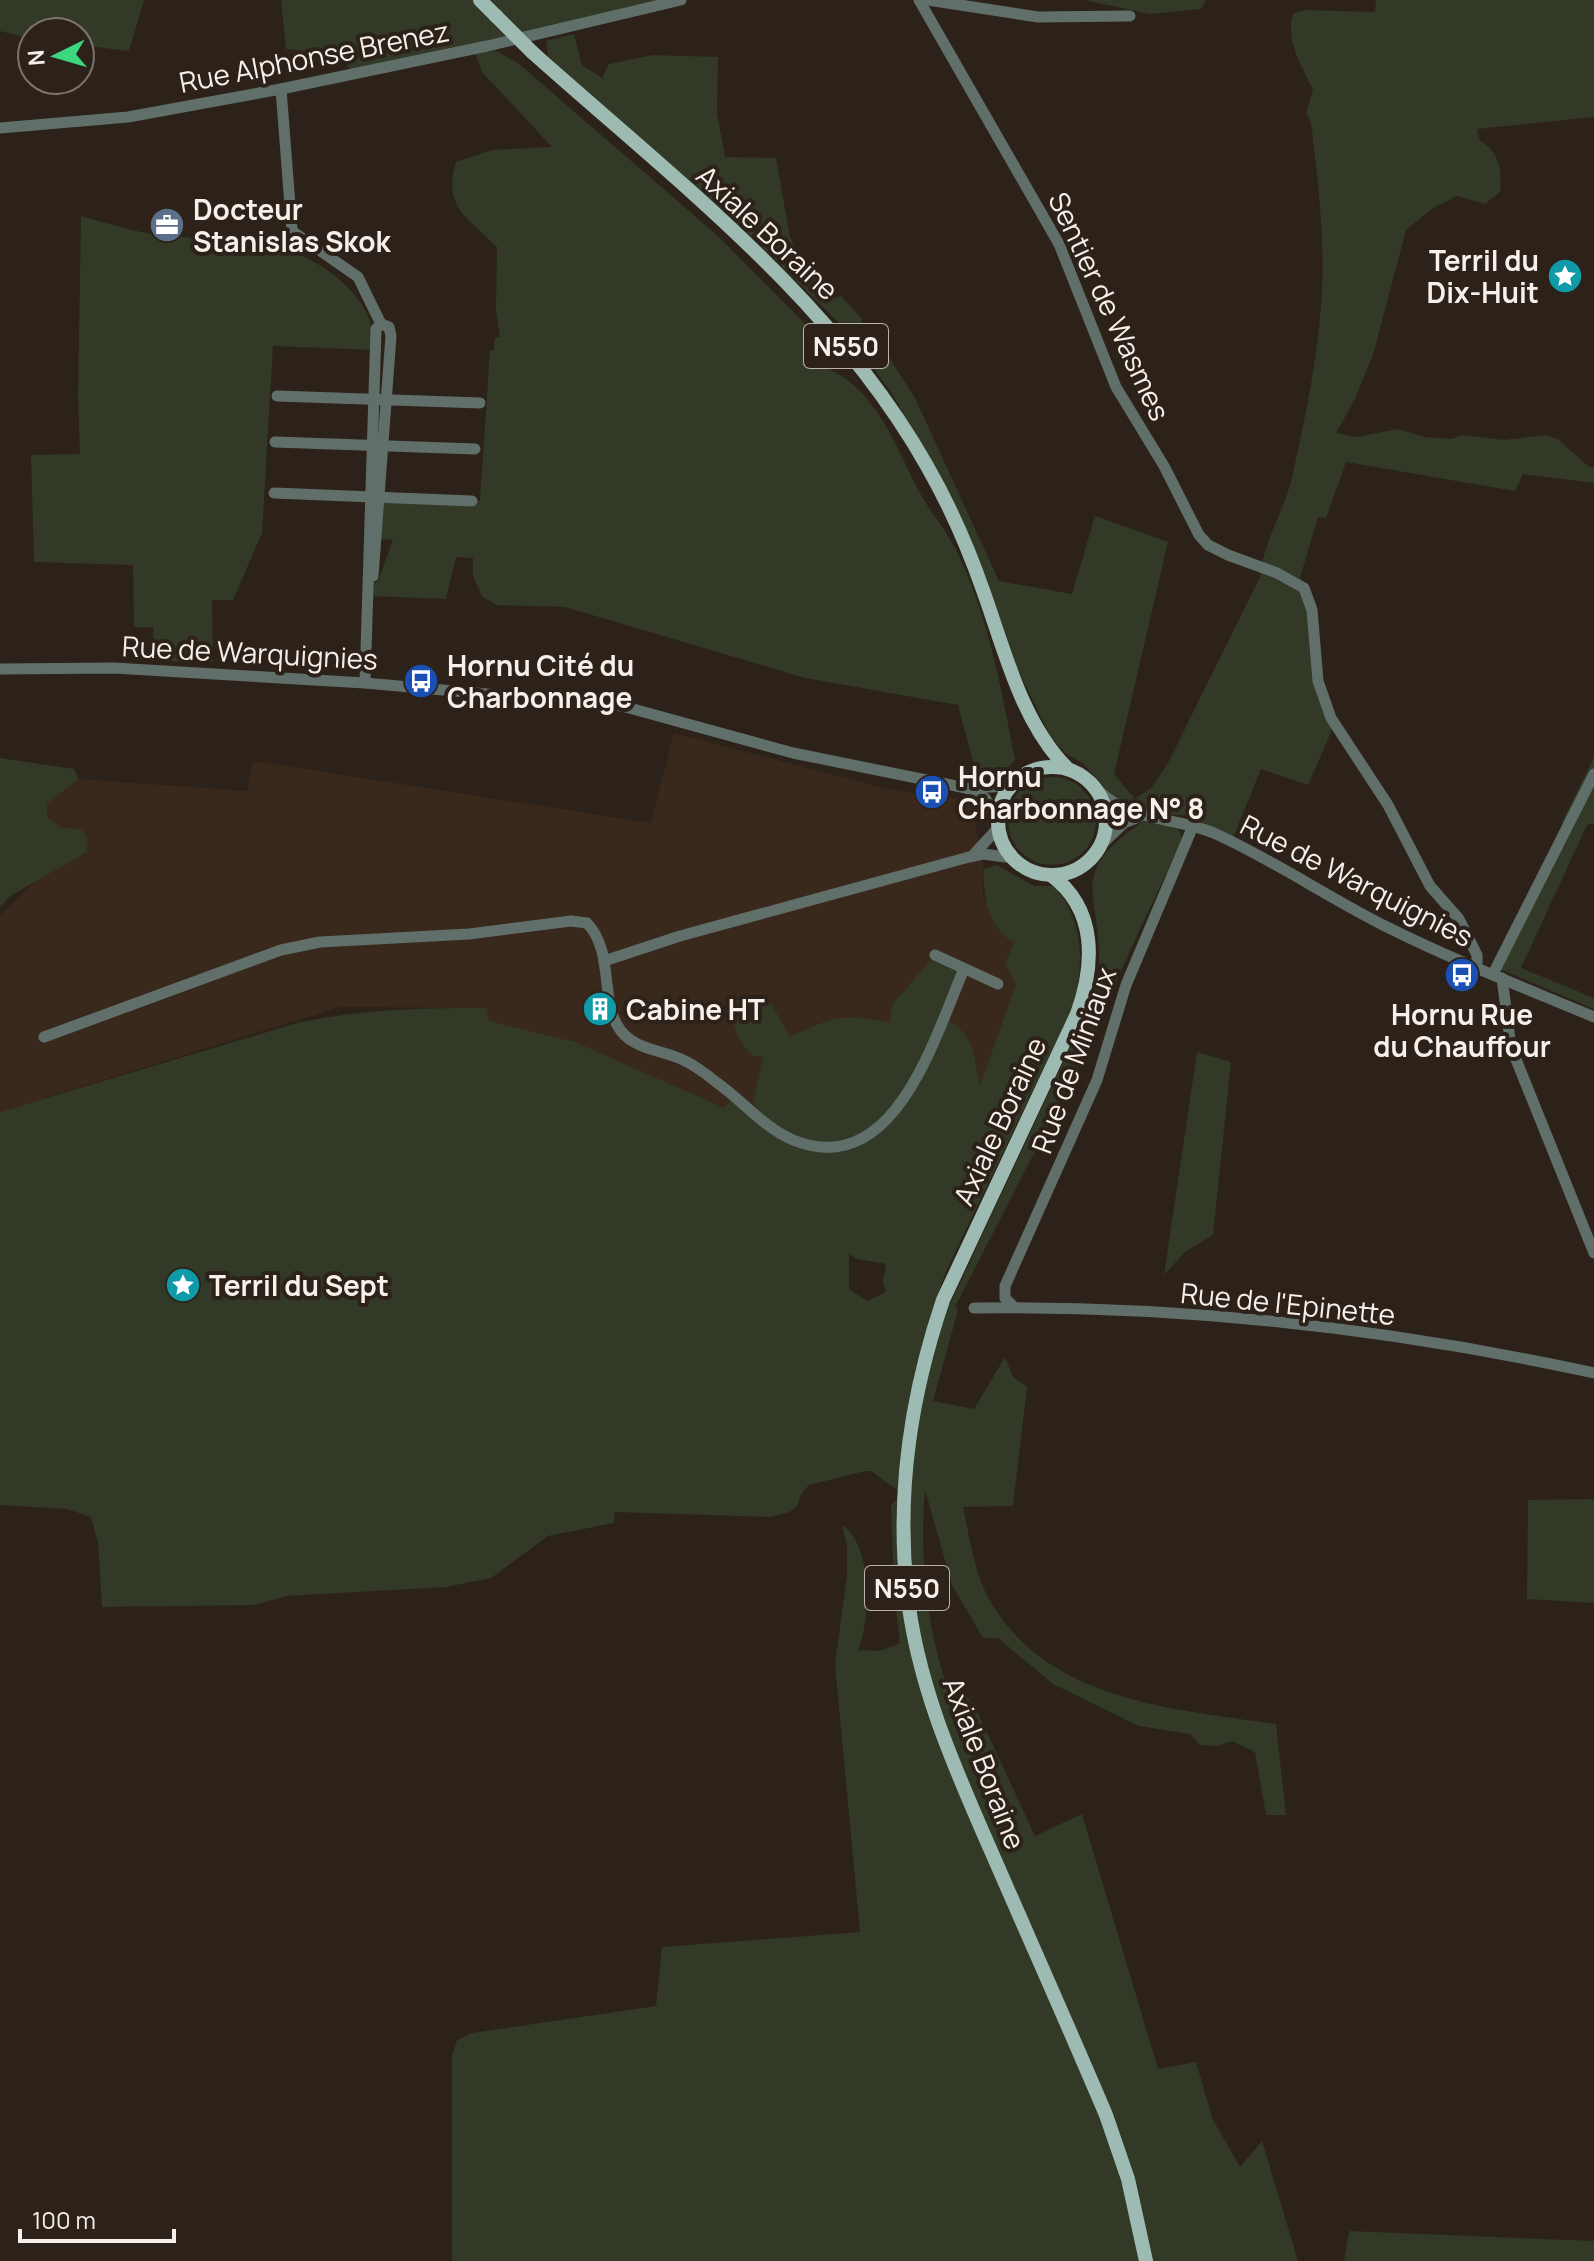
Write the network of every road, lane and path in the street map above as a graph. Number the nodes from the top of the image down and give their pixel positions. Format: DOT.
graph roads {
  1 [pos="480,0"];
  2 [pos="681,0"];
  3 [pos="919,0"];
  4 [pos="928,0"];
  5 [pos="1130,16"];
  6 [pos="281,89"];
  7 [pos="0,128"];
  8 [pos="381,324"];
  9 [pos="391,338"];
  10 [pos="376,343"];
  11 [pos="277,396"];
  12 [pos="379,400"];
  13 [pos="480,403"];
  14 [pos="275,442"];
  15 [pos="377,445"];
  16 [pos="475,449"];
  17 [pos="274,493"];
  18 [pos="375,497"];
  19 [pos="472,501"];
  20 [pos="0,669"];
  21 [pos="365,683"];
  22 [pos="1039,727"];
  23 [pos="1066,767"];
  24 [pos="1030,770"];
  25 [pos="1594,774"];
  26 [pos="1010,786"];
  27 [pos="966,788"];
  28 [pos="1099,791"];
  29 [pos="1139,817"];
  30 [pos="998,822"];
  31 [pos="1193,826"];
  32 [pos="1102,844"];
  33 [pos="969,857"];
  34 [pos="1013,858"];
  35 [pos="1086,864"];
  36 [pos="1051,875"];
  37 [pos="1082,909"];
  38 [pos="935,955"];
  39 [pos="604,961"];
  40 [pos="1477,968"];
  41 [pos="964,969"];
  42 [pos="1497,976"];
  43 [pos="998,984"];
  44 [pos="1594,1017"];
  45 [pos="44,1037"];
  46 [pos="1594,1253"];
  47 [pos="1014,1307"];
  48 [pos="974,1308"];
  49 [pos="1594,1373"];
  50 [pos="1146,2261"];
  1 -- 22 [label="main road, Axiale Boraine / N550, bridge"];
  2 -- 6 [label="street, Rue Alphonse Brenez"];
  3 -- 40 [label="street, Sentier de Wasmes"];
  4 -- 5 [label="street"];
  6 -- 7 [label="street, Rue Alphonse Brenez"];
  6 -- 8 [label="street"];
  8 -- 9 [label="street"];
  8 -- 10 [label="street"];
  9 -- 10 [label="street"];
  9 -- 12 [label="street"];
  10 -- 12 [label="street"];
  11 -- 12 [label="street"];
  12 -- 13 [label="street"];
  12 -- 15 [label="street"];
  14 -- 15 [label="street"];
  15 -- 16 [label="street"];
  15 -- 18 [label="street"];
  17 -- 18 [label="street"];
  18 -- 19 [label="street"];
  18 -- 21 [label="street"];
  20 -- 21 [label="street, Rue de Warquignies"];
  21 -- 27 [label="street, Rue de Warquignies"];
  22 -- 23 [label="main road, Axiale Boraine"];
  22 -- 24 [label="main road"];
  23 -- 24 [label="main road"];
  23 -- 28 [label="main road"];
  24 -- 26 [label="main road"];
  25 -- 42 [label="street"];
  26 -- 27 [label="street, Rue de Warquignies"];
  26 -- 30 [label="main road"];
  27 -- 30 [label="street"];
  28 -- 29 [label="street, Rue de Warquignies"];
  28 -- 32 [label="main road"];
  29 -- 31 [label="street, Rue de Warquignies"];
  29 -- 32 [label="street"];
  30 -- 33 [label="street"];
  30 -- 34 [label="main road"];
  31 -- 40 [label="street, Rue de Warquignies"];
  31 -- 47 [label="street, Rue de Miniaux"];
  32 -- 35 [label="main road"];
  33 -- 34 [label="street"];
  33 -- 39 [label="street"];
  34 -- 36 [label="main road"];
  35 -- 36 [label="main road"];
  35 -- 37 [label="main road, Axiale Boraine"];
  36 -- 37 [label="main road"];
  37 -- 50 [label="main road, Axiale Boraine / N550"];
  38 -- 41 [label="street"];
  39 -- 41 [label="street"];
  39 -- 45 [label="street"];
  40 -- 42 [label="street, Rue de Warquignies"];
  41 -- 43 [label="street"];
  42 -- 44 [label="street, Rue de Warquignies"];
  42 -- 46 [label="street"];
  47 -- 48 [label="street, Rue de l'Epinette"];
  47 -- 49 [label="street, Rue de l'Epinette"];
}
